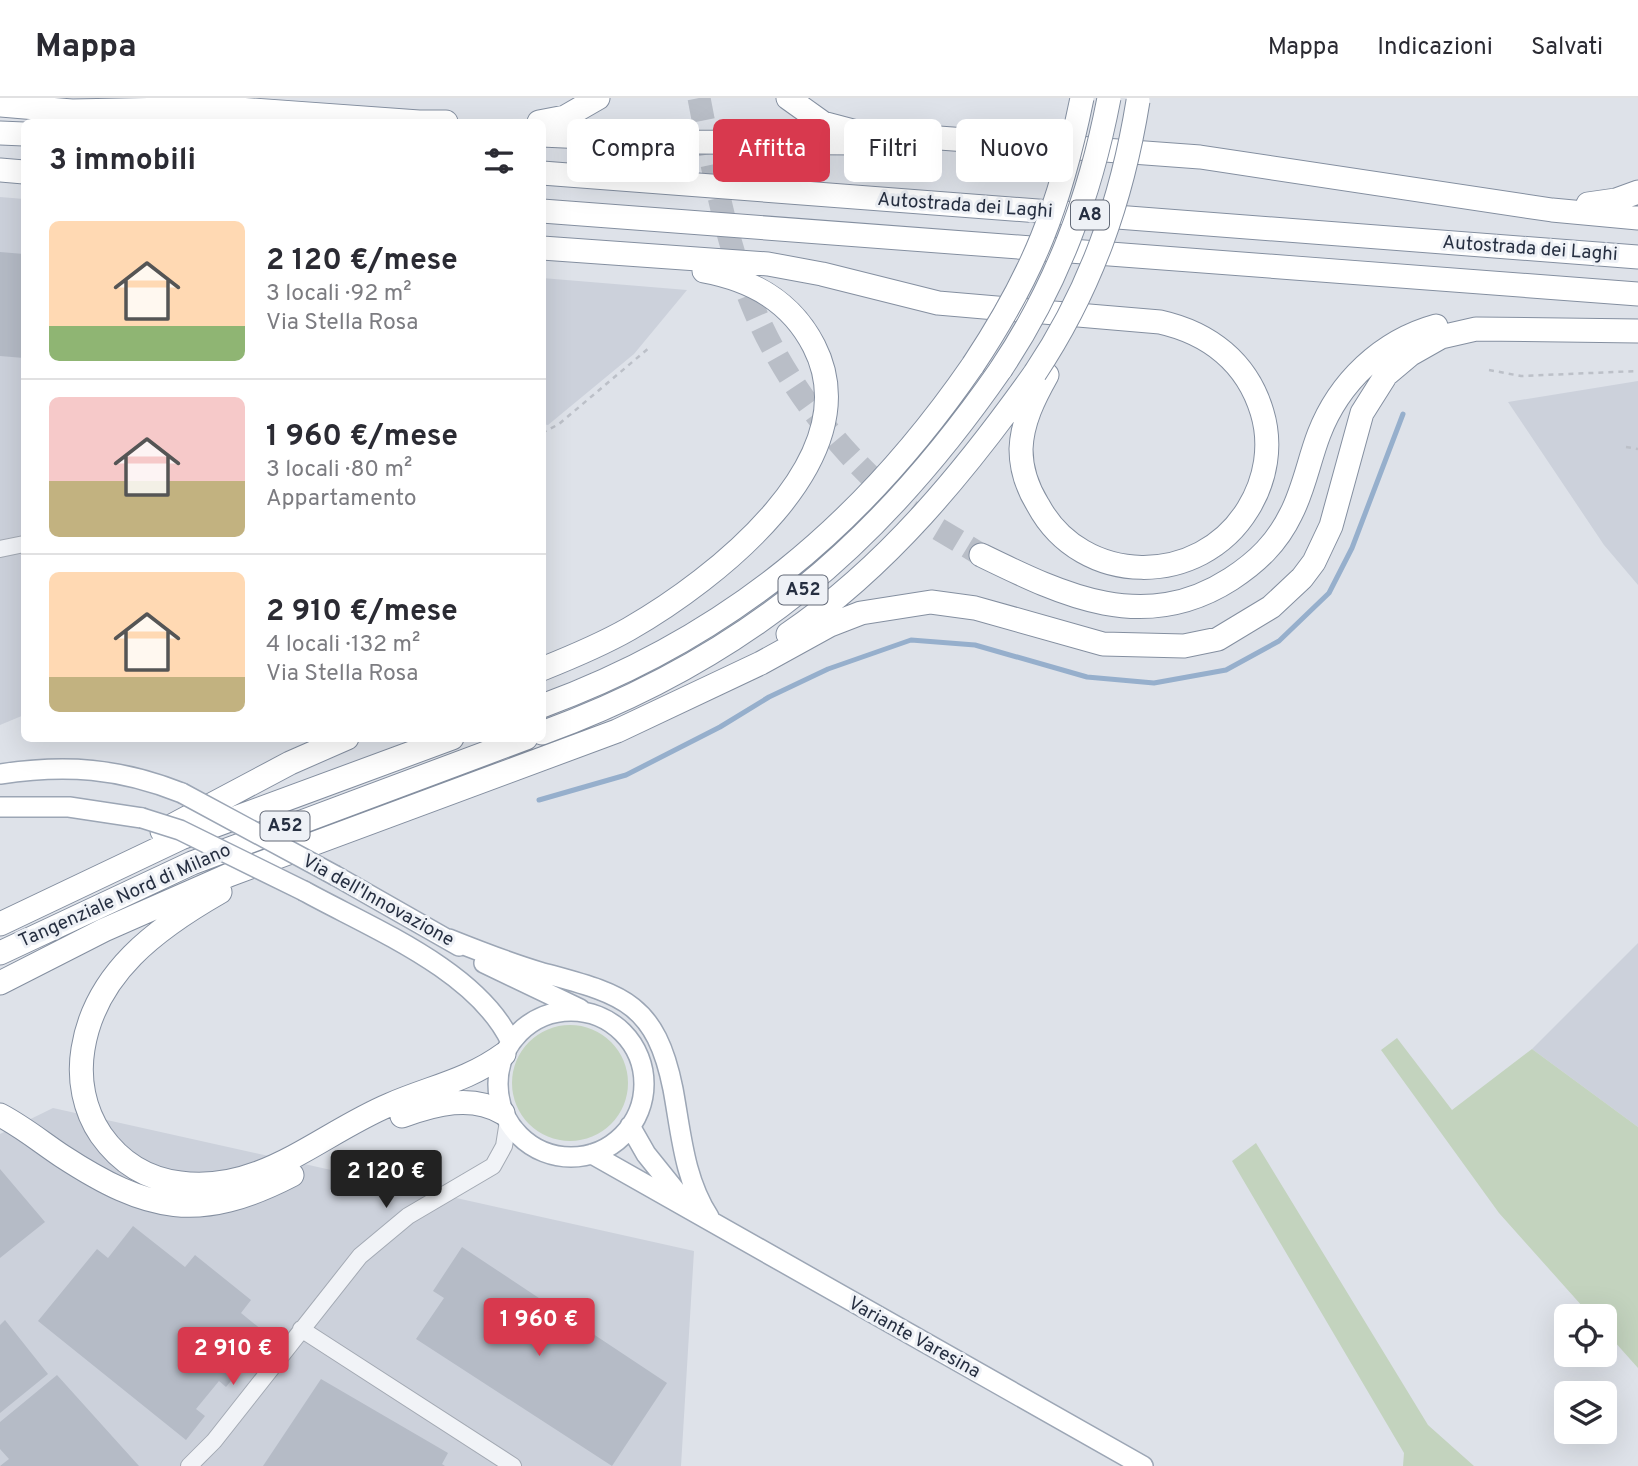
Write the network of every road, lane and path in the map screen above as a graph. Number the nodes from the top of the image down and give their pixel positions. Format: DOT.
graph roads {
  1 [pos="598,98"];
  2 [pos="788,98"];
  3 [pos="1072,98"];
  4 [pos="1082,98"];
  5 [pos="1109,98"];
  6 [pos="1143,100"];
  7 [pos="0,105"];
  8 [pos="372,119"];
  9 [pos="1071,119"];
  10 [pos="546,121"];
  11 [pos="0,133"];
  12 [pos="21,134"];
  13 [pos="546,135"];
  14 [pos="956,140"];
  15 [pos="956,140"];
  16 [pos="1073,143"];
  17 [pos="1073,146"];
  18 [pos="0,170"];
  19 [pos="21,172"];
  20 [pos="546,173"];
  21 [pos="1063,182"];
  22 [pos="1638,192"];
  23 [pos="1476,198"];
  24 [pos="546,211"];
  25 [pos="1638,218"];
  26 [pos="546,248"];
  27 [pos="567,249"];
  28 [pos="1638,257"];
  29 [pos="1638,294"];
  30 [pos="1638,330"];
  31 [pos="650,347"];
  32 [pos="1489,370"];
  33 [pos="1638,371"];
  34 [pos="1041,374"];
  35 [pos="546,431"];
  36 [pos="1626,447"];
  37 [pos="1638,449"];
  38 [pos="21,545"];
  39 [pos="0,550"];
  40 [pos="981,555"];
  41 [pos="546,667"];
  42 [pos="694,694"];
  43 [pos="546,704"];
  44 [pos="546,731"];
  45 [pos="338,742"];
  46 [pos="441,742"];
  47 [pos="515,742"];
  48 [pos="0,774"];
  49 [pos="0,807"];
  50 [pos="388,815"];
  51 [pos="0,922"];
  52 [pos="449,939"];
  53 [pos="0,953"];
  54 [pos="0,982"];
  55 [pos="590,1014"];
  56 [pos="508,1048"];
  57 [pos="0,1115"];
  58 [pos="506,1117"];
  59 [pos="0,1126"];
  60 [pos="630,1126"];
  61 [pos="592,1154"];
  62 [pos="61,1155"];
  63 [pos="688,1207"];
  64 [pos="713,1224"];
  65 [pos="301,1329"];
  66 [pos="189,1466"];
  67 [pos="513,1466"];
  68 [pos="1143,1466"];
  1 -- 10 [label="highway"];
  2 -- 14 [label="highway"];
  3 -- 9 [label="highway, bridge"];
  4 -- 16 [label="highway, A52, bridge"];
  5 -- 44 [label="highway, A52, bridge"];
  6 -- 34 [label="highway, bridge"];
  7 -- 8 [label="highway"];
  11 -- 12 [label="highway"];
  13 -- 15 [label="highway"];
  17 -- 23 [label="highway"];
  18 -- 19 [label="highway"];
  20 -- 28 [label="highway, Autostrada dei Laghi / A8"];
  21 -- 43 [label="highway, A52, bridge"];
  22 -- 23 [label="highway"];
  23 -- 25 [label="highway"];
  24 -- 29 [label="highway, Autostrada dei Laghi / A8"];
  26 -- 27 [label="highway"];
  27 -- 34 [label="highway"];
  27 -- 41 [label="highway"];
  30 -- 40 [label="highway"];
  30 -- 42 [label="highway"];
  31 -- 35 [label="path"];
  32 -- 33 [label="path"];
  34 -- 42 [label="highway"];
  36 -- 37 [label="path"];
  38 -- 39 [label="street"];
  42 -- 50 [label="highway"];
  45 -- 51 [label="highway"];
  46 -- 51 [label="highway, Tangenziale Nord di Milano / A52"];
  47 -- 53 [label="highway, Tangenziale Nord di Milano / A52"];
  48 -- 52 [label="main road, Via dell'Innovazione, bridge"];
  49 -- 56 [label="main road, Via dell'Innovazione, bridge"];
  50 -- 54 [label="highway"];
  50 -- 56 [label="highway"];
  52 -- 55 [label="main road, Via dell'Innovazione"];
  52 -- 64 [label="main road"];
  55 -- 56 [label="main road"];
  55 -- 60 [label="main road"];
  56 -- 58 [label="main road"];
  57 -- 62 [label="highway"];
  58 -- 61 [label="main road"];
  58 -- 62 [label="highway"];
  58 -- 65 [label="street"];
  59 -- 62 [label="street"];
  60 -- 61 [label="main road"];
  60 -- 63 [label="main road, Variante Varesina"];
  61 -- 63 [label="main road, Variante Varesina"];
  63 -- 64 [label="main road, Variante Varesina"];
  64 -- 68 [label="main road, Variante Varesina"];
  65 -- 66 [label="street"];
  65 -- 67 [label="street"];
}
